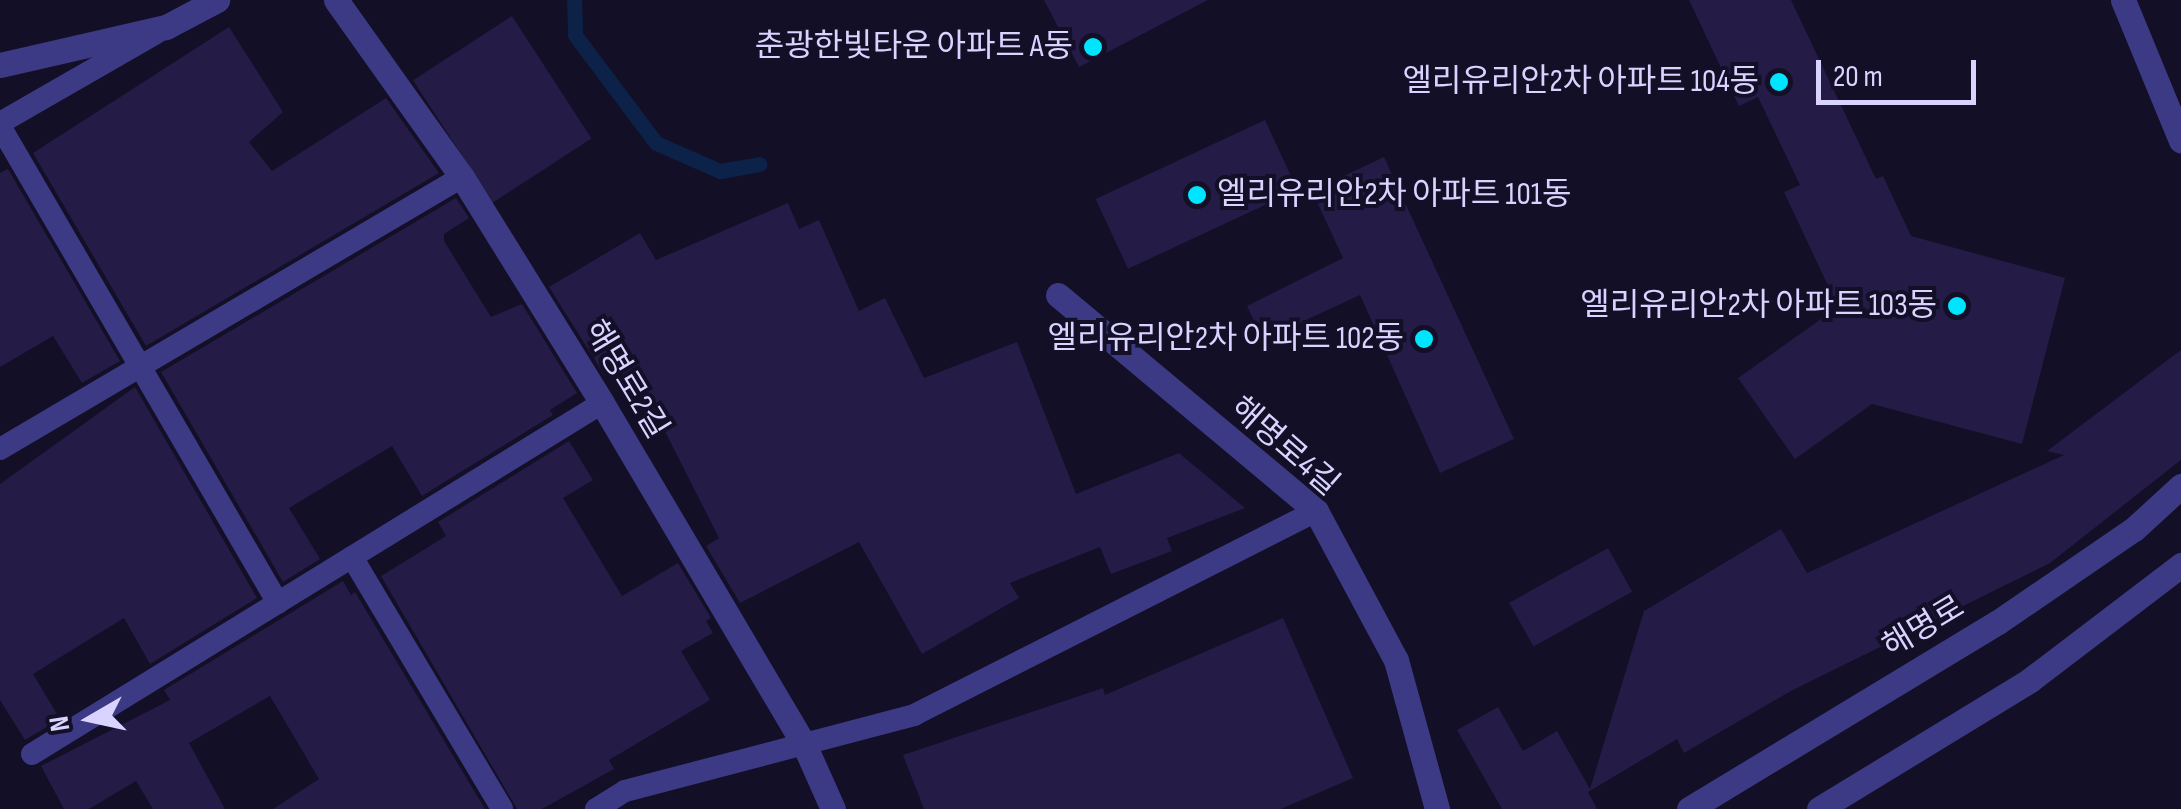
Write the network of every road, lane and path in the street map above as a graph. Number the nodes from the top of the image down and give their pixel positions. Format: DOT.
graph roads {
  1 [pos="217,0"];
  2 [pos="336,0"];
  3 [pos="2122,0"];
  4 [pos="166,27"];
  5 [pos="0,65"];
  6 [pos="0,124"];
  7 [pos="2181,141"];
  8 [pos="462,177"];
  9 [pos="1058,295"];
  10 [pos="141,365"];
  11 [pos="602,403"];
  12 [pos="0,449"];
  13 [pos="2181,486"];
  14 [pos="1316,511"];
  15 [pos="352,557"];
  16 [pos="2181,565"];
  17 [pos="278,603"];
  18 [pos="804,744"];
  19 [pos="32,754"];
  20 [pos="502,809"];
  21 [pos="596,809"];
  22 [pos="833,809"];
  23 [pos="1437,809"];
  24 [pos="1689,809"];
  25 [pos="1819,809"];
  1 -- 4 [label="street"];
  2 -- 8 [label="street, 해명로2길"];
  3 -- 7 [label="street"];
  4 -- 5 [label="street"];
  4 -- 6 [label="lane"];
  6 -- 10 [label="lane"];
  8 -- 10 [label="lane"];
  8 -- 11 [label="street, 해명로2길"];
  9 -- 14 [label="street, 해명로4길"];
  10 -- 12 [label="lane"];
  10 -- 17 [label="lane"];
  11 -- 15 [label="lane"];
  11 -- 18 [label="street, 해명로2길"];
  13 -- 24 [label="street, 해명로"];
  14 -- 18 [label="lane"];
  14 -- 23 [label="street, 해명로4길"];
  15 -- 17 [label="lane"];
  15 -- 20 [label="lane"];
  16 -- 25 [label="street"];
  17 -- 19 [label="lane"];
  18 -- 21 [label="lane"];
  18 -- 22 [label="street, 해명로2길"];
}
